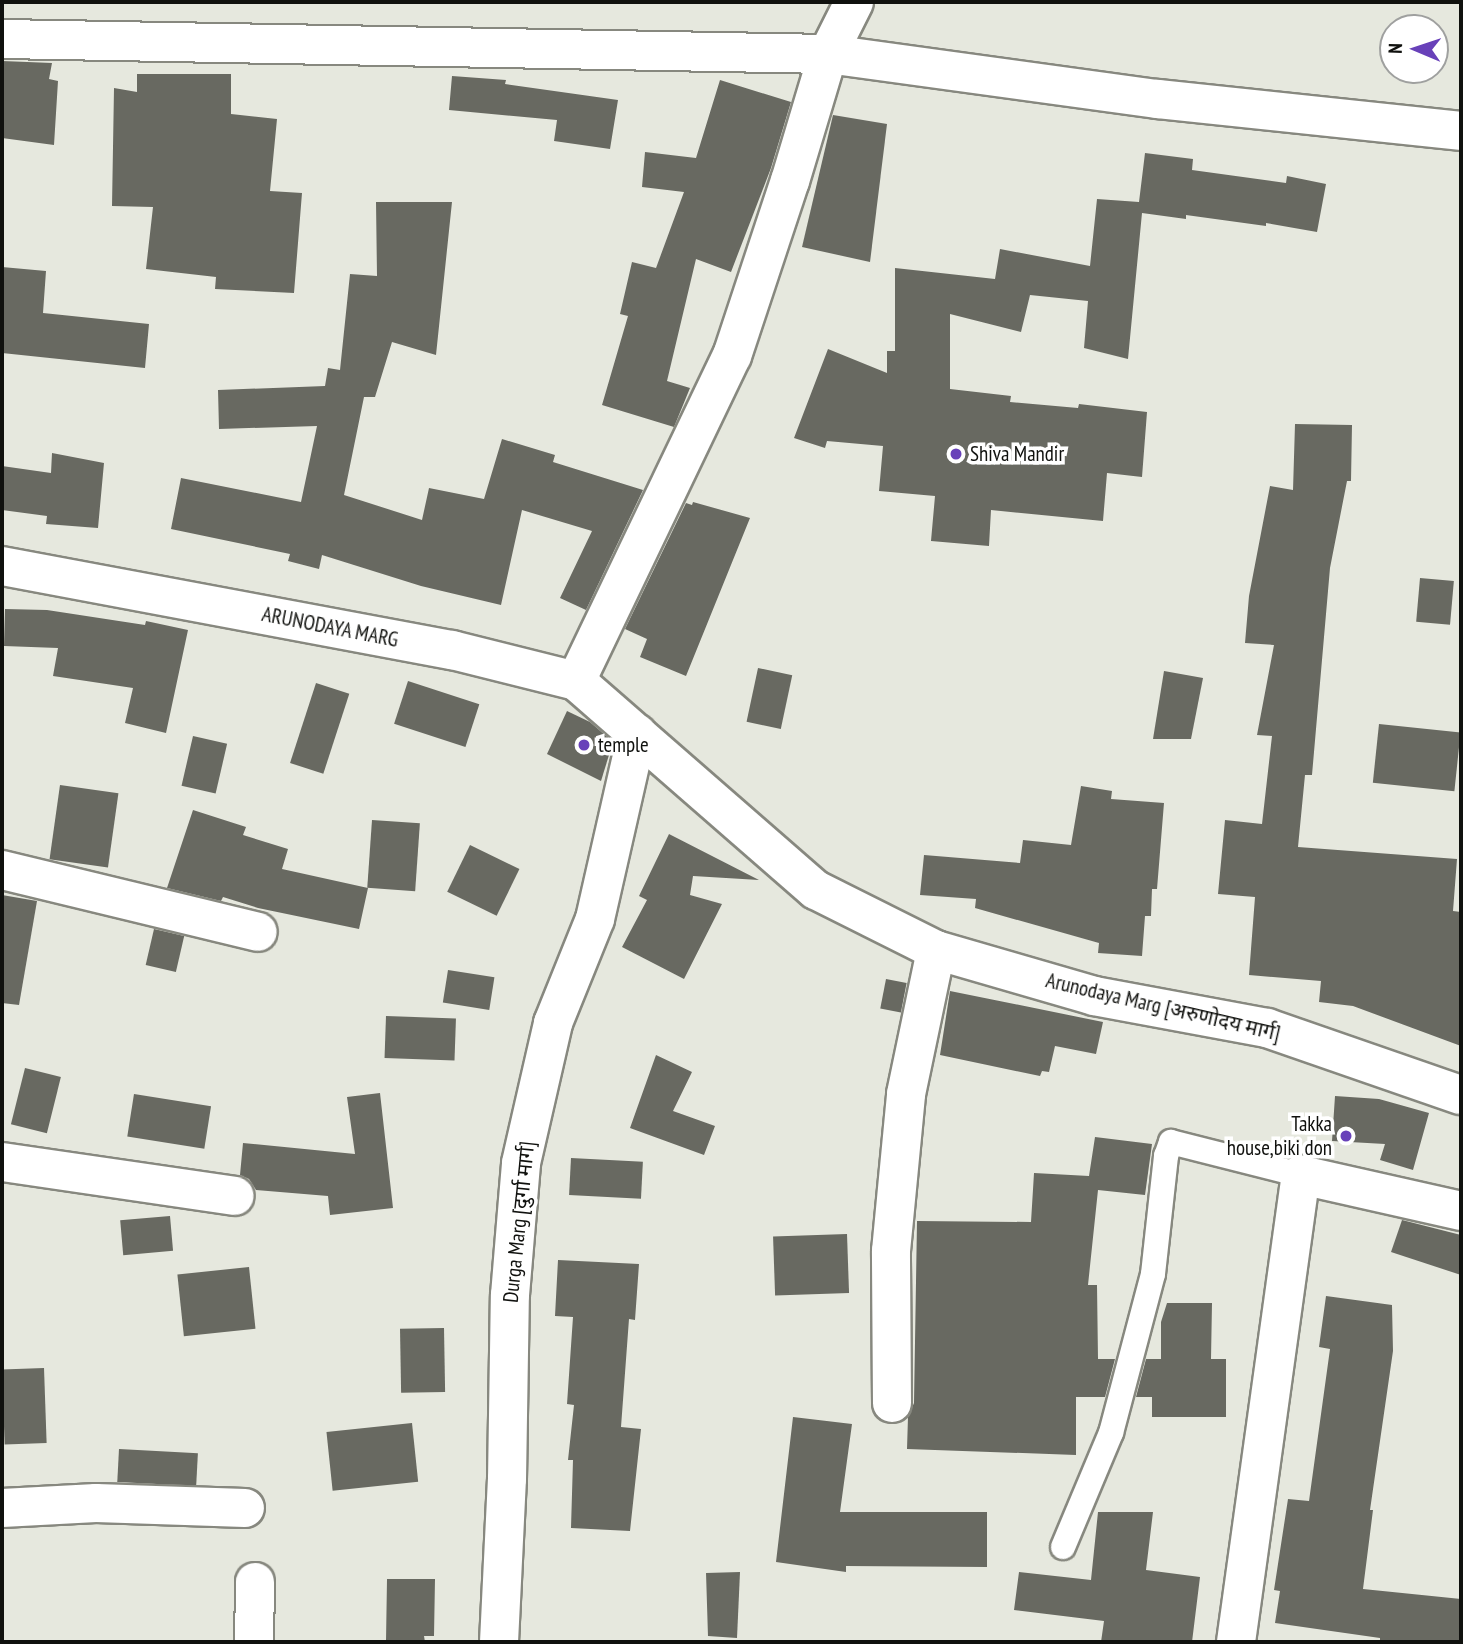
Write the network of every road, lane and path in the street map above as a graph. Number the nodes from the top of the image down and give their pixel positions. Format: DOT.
graph roads {
  1 [pos="854,2"];
  2 [pos="2,39"];
  3 [pos="828,54"];
  4 [pos="1461,131"];
  5 [pos="2,566"];
  6 [pos="576,681"];
  7 [pos="637,734"];
  8 [pos="2,870"];
  9 [pos="258,932"];
  10 [pos="936,950"];
  11 [pos="1461,1095"];
  12 [pos="2,1163"];
  13 [pos="1301,1175"];
  14 [pos="235,1196"];
  15 [pos="1461,1211"];
  16 [pos="892,1403"];
  17 [pos="2,1508"];
  18 [pos="245,1508"];
  19 [pos="1063,1547"];
  20 [pos="255,1582"];
  21 [pos="254,1642"];
  22 [pos="499,1642"];
  23 [pos="1236,1642"];
  1 -- 3 [label="street"];
  2 -- 3 [label="street"];
  3 -- 4 [label="street"];
  3 -- 6 [label="street"];
  5 -- 6 [label="street, ARUNODAYA MARG"];
  6 -- 7 [label="street, ARUNODAYA MARG"];
  7 -- 10 [label="street, Arunodaya Marg [अरुणोदय मार्ग]"];
  7 -- 22 [label="street, Durga Marg [दुर्गा मार्ग]"];
  8 -- 9 [label="street"];
  10 -- 11 [label="street, Arunodaya Marg [अरुणोदय मार्ग]"];
  10 -- 16 [label="street"];
  12 -- 14 [label="street"];
  13 -- 15 [label="street"];
  13 -- 19 [label="lane"];
  13 -- 23 [label="street"];
  17 -- 18 [label="street"];
  20 -- 21 [label="street"];
}
